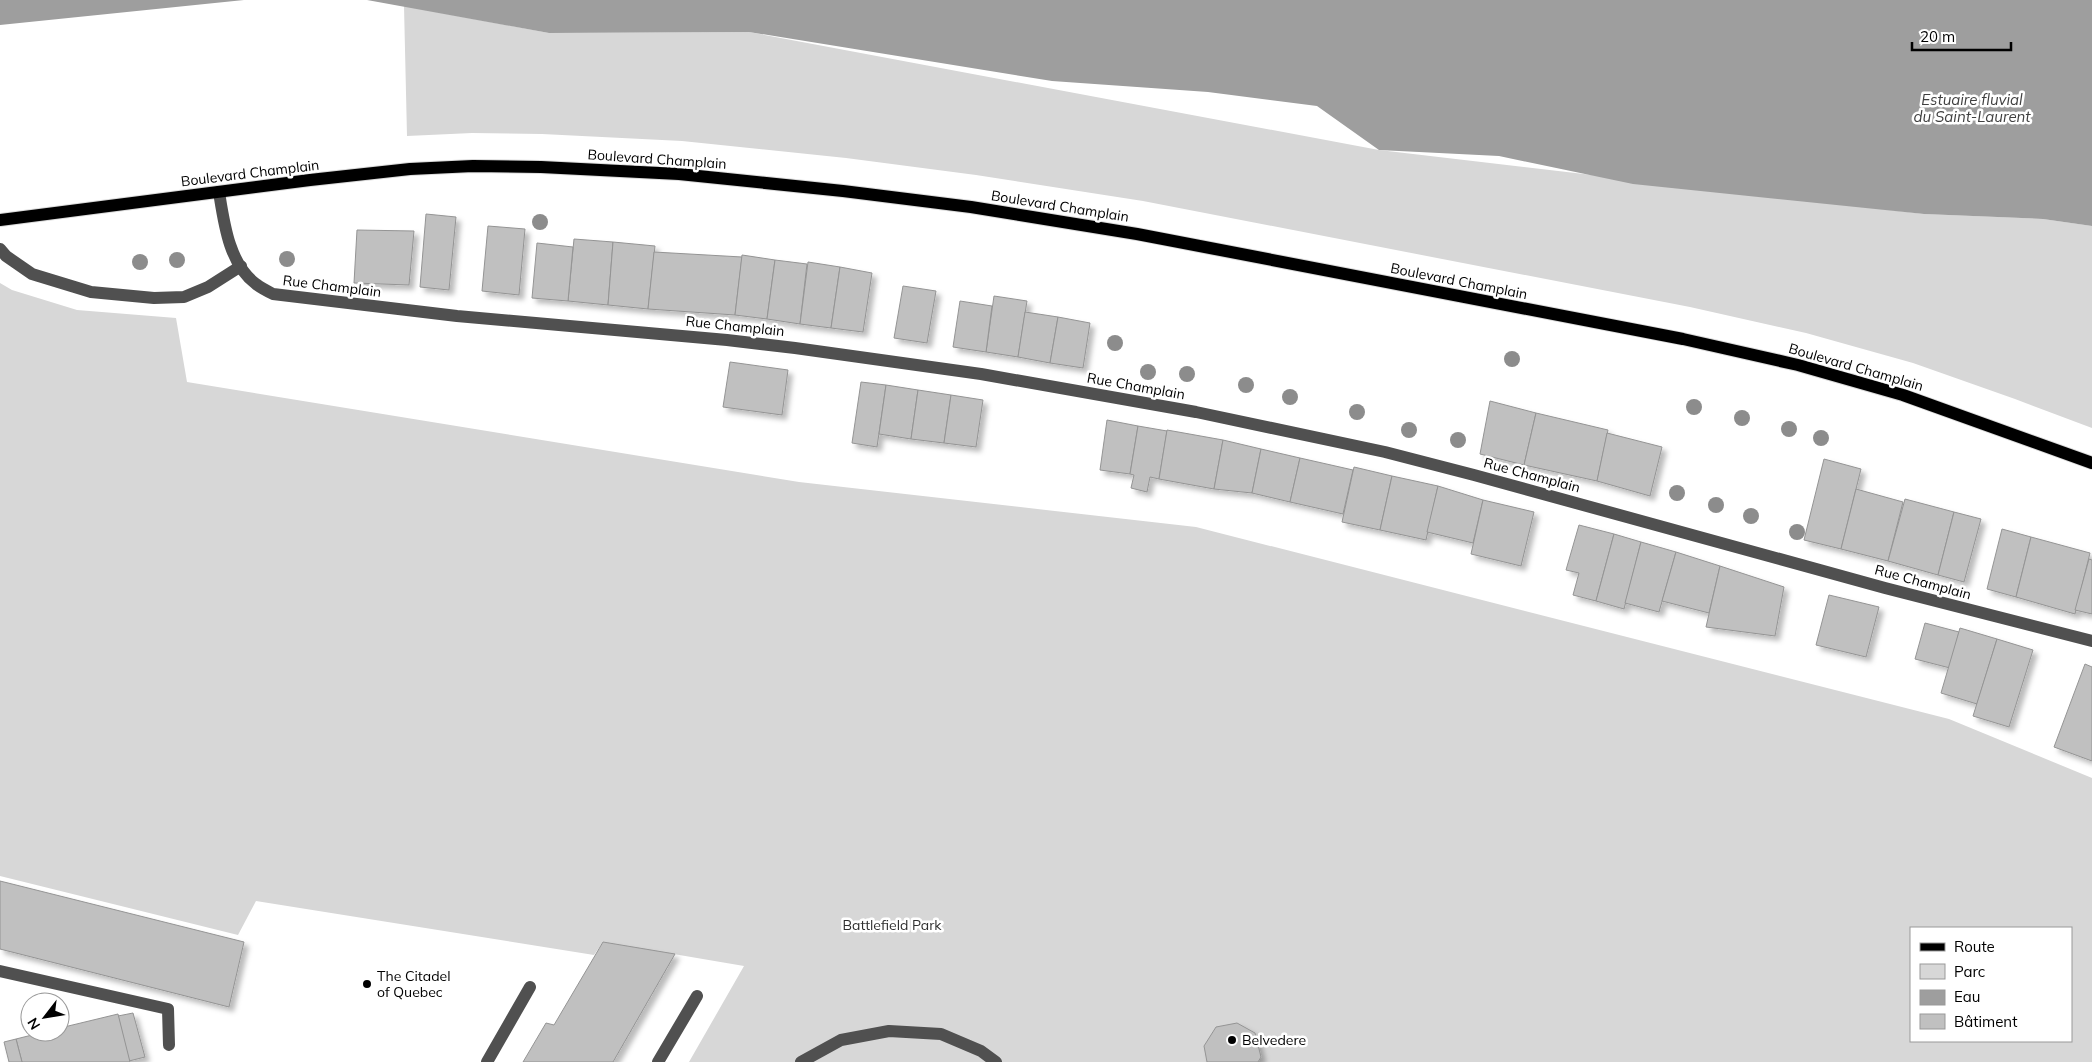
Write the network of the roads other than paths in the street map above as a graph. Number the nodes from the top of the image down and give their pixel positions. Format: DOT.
graph roads {
  1 [pos="219,192"];
  2 [pos="0,220"];
  3 [pos="0,249"];
  4 [pos="241,266"];
  5 [pos="2092,463"];
  6 [pos="2092,641"];
  7 [pos="0,971"];
  8 [pos="530,987"];
  9 [pos="697,996"];
  10 [pos="169,1045"];
  11 [pos="487,1062"];
  12 [pos="658,1062"];
  13 [pos="801,1062"];
  14 [pos="996,1062"];
  1 -- 2 [label="main road, Boulevard Champlain"];
  1 -- 4 [label="street, Rue Champlain"];
  1 -- 5 [label="main road, Boulevard Champlain"];
  3 -- 4 [label="street"];
  4 -- 6 [label="street, Rue Champlain"];
  7 -- 10 [label="street"];
  8 -- 11 [label="street"];
  9 -- 12 [label="street"];
  13 -- 14 [label="street"];
}
